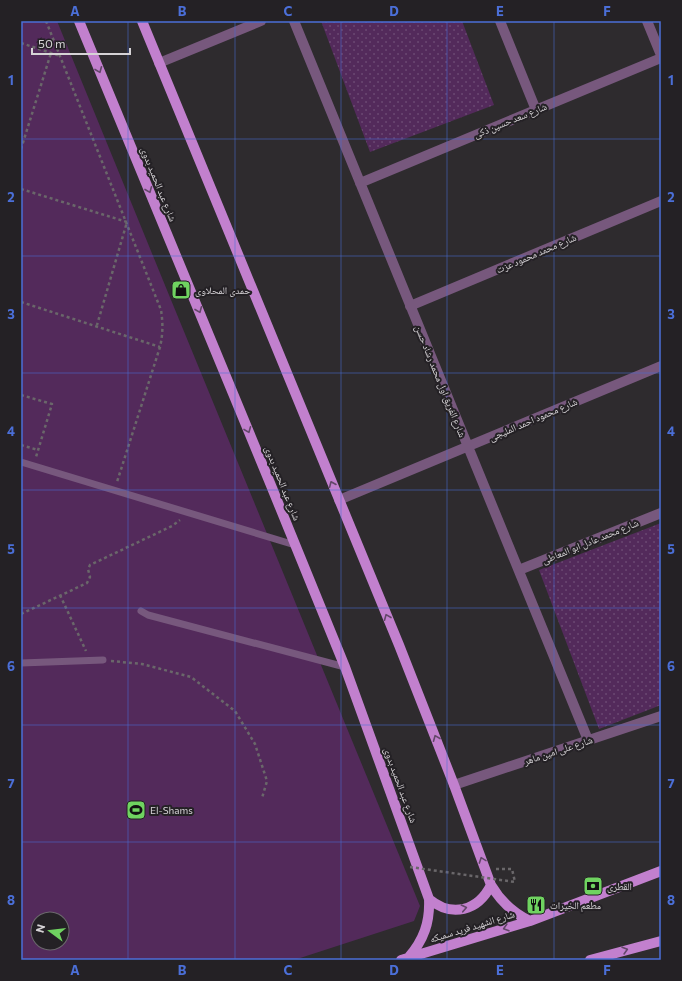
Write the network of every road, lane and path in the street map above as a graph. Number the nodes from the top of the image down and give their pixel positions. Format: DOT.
graph roads {
  1 [pos="46,21"];
  2 [pos="79,21"];
  3 [pos="142,21"];
  4 [pos="261,21"];
  5 [pos="294,21"];
  6 [pos="500,21"];
  7 [pos="647,21"];
  8 [pos="21,43"];
  9 [pos="51,53"];
  10 [pos="61,56"];
  11 [pos="661,57"];
  12 [pos="159,63"];
  13 [pos="536,110"];
  14 [pos="21,149"];
  15 [pos="360,183"];
  16 [pos="21,189"];
  17 [pos="661,201"];
  18 [pos="127,222"];
  19 [pos="21,302"];
  20 [pos="410,306"];
  21 [pos="97,326"];
  22 [pos="160,347"];
  23 [pos="661,366"];
  24 [pos="21,395"];
  25 [pos="21,444"];
  26 [pos="468,446"];
  27 [pos="38,450"];
  28 [pos="21,462"];
  29 [pos="34,465"];
  30 [pos="114,490"];
  31 [pos="339,500"];
  32 [pos="186,512"];
  33 [pos="661,512"];
  34 [pos="295,545"];
  35 [pos="519,570"];
  36 [pos="60,595"];
  37 [pos="141,612"];
  38 [pos="21,614"];
  39 [pos="90,660"];
  40 [pos="103,660"];
  41 [pos="21,663"];
  42 [pos="345,667"];
  43 [pos="661,716"];
  44 [pos="588,740"];
  45 [pos="454,785"];
  46 [pos="262,798"];
  47 [pos="410,866"];
  48 [pos="512,869"];
  49 [pos="659,873"];
  50 [pos="491,885"];
  51 [pos="429,899"];
  52 [pos="530,921"];
  53 [pos="661,941"];
  54 [pos="405,959"];
  55 [pos="590,960"];
  1 -- 10 [label="path"];
  2 -- 34 [label="main road, شارع عبد الحميد بدوى, one-way"];
  3 -- 12 [label="main road"];
  4 -- 12 [label="street"];
  5 -- 15 [label="street, شارع الفريق اول محمد رشاد حسن"];
  6 -- 13 [label="street"];
  7 -- 11 [label="street"];
  8 -- 9 [label="path"];
  9 -- 10 [label="path"];
  9 -- 14 [label="path"];
  10 -- 18 [label="path"];
  11 -- 13 [label="street, شارع سعد حسين ذكى"];
  31 -- 12 [label="main road, one-way"];
  13 -- 15 [label="street, شارع سعد حسين ذكى"];
  15 -- 20 [label="street, شارع الفريق اول محمد رشاد حسن"];
  16 -- 18 [label="path"];
  17 -- 20 [label="street, شارع محمد محمود عزت"];
  18 -- 21 [label="path"];
  18 -- 22 [label="path"];
  19 -- 21 [label="path"];
  20 -- 26 [label="street, شارع الفريق اول محمد رشاد حسن"];
  21 -- 22 [label="path"];
  22 -- 30 [label="path"];
  23 -- 26 [label="street, شارع محمود احمد المليجى"];
  24 -- 27 [label="path"];
  25 -- 27 [label="path"];
  26 -- 31 [label="street, شارع محمود احمد المليجى"];
  26 -- 35 [label="street, شارع الفريق اول محمد رشاد حسن"];
  27 -- 29 [label="path"];
  28 -- 29 [label="lane"];
  29 -- 30 [label="lane"];
  30 -- 32 [label="lane"];
  45 -- 31 [label="main road, one-way"];
  32 -- 34 [label="lane"];
  32 -- 36 [label="path"];
  33 -- 35 [label="street, شارع محمد عادل ابو المعاطى"];
  34 -- 42 [label="main road, شارع عبد الحميد بدوى"];
  35 -- 44 [label="street, شارع الفريق اول محمد رشاد حسن"];
  36 -- 38 [label="path"];
  36 -- 39 [label="path"];
  37 -- 42 [label="lane"];
  39 -- 40 [label="lane"];
  39 -- 41 [label="lane"];
  40 -- 46 [label="path"];
  42 -- 51 [label="main road, شارع عبد الحميد بدوى"];
  43 -- 44 [label="street, شارع على امين ماهر"];
  44 -- 45 [label="street, شارع على امين ماهر"];
  50 -- 45 [label="main road, one-way"];
  47 -- 48 [label="path, bridge"];
  49 -- 52 [label="main road, شارع الشهيد فريد سميكه"];
  51 -- 50 [label="main road, one-way"];
  50 -- 52 [label="main road"];
  51 -- 54 [label="main road, شارع عبد الحميد بدوى"];
  52 -- 54 [label="main road, شارع الشهيد فريد سميكه, one-way"];
  55 -- 53 [label="main road, one-way"];
}
